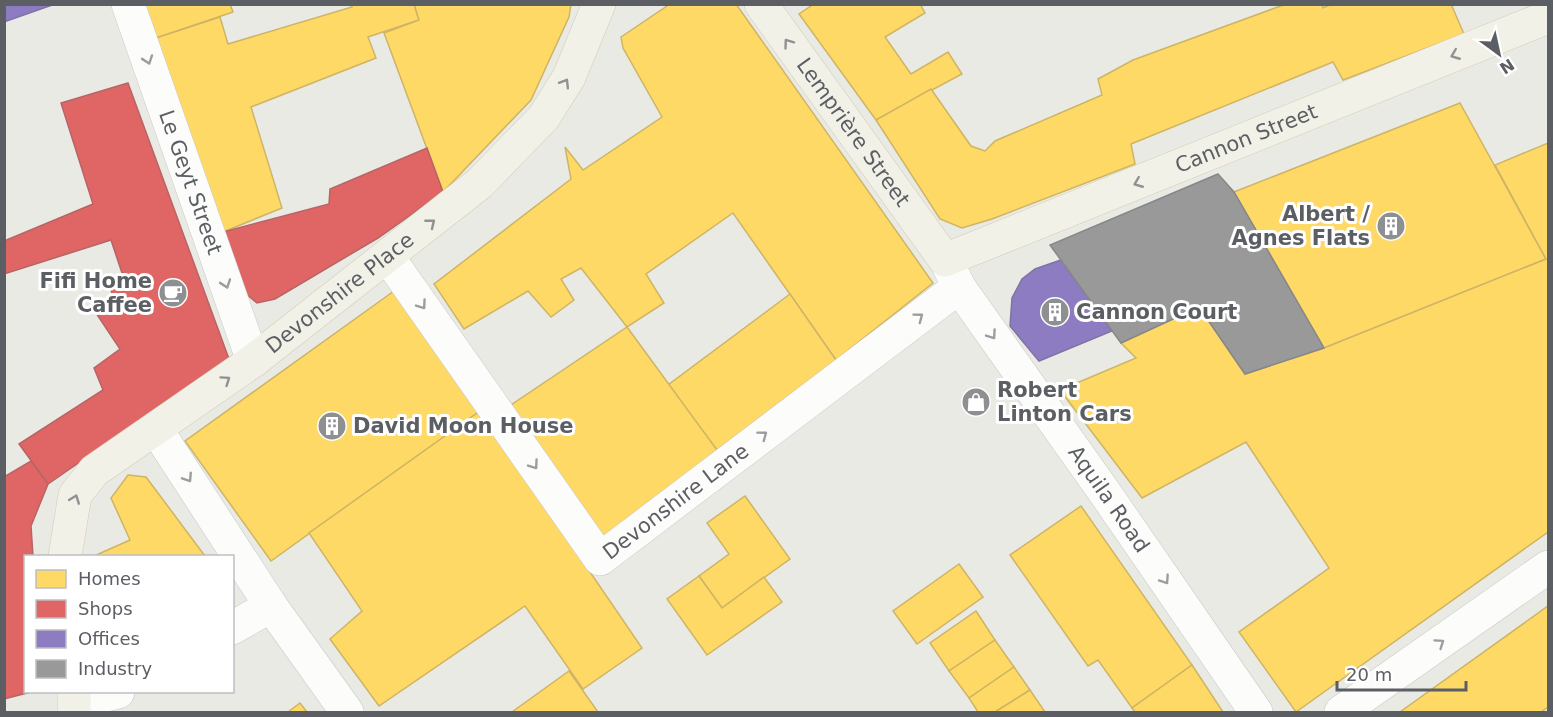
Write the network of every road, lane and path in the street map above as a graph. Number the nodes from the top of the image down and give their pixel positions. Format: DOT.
graph roads {
  1 [pos="129,4"];
  2 [pos="599,4"];
  3 [pos="760,4"];
  4 [pos="1548,17"];
  5 [pos="388,257"];
  6 [pos="952,274"];
  7 [pos="253,361"];
  8 [pos="156,429"];
  9 [pos="65,555"];
  10 [pos="1548,567"];
  11 [pos="271,606"];
  12 [pos="234,627"];
  13 [pos="114,693"];
  14 [pos="74,702"];
  15 [pos="347,712"];
  16 [pos="1256,712"];
  17 [pos="1341,712"];
  1 -- 7 [label="street, Le Geyt Street, one-way"];
  5 -- 2 [label="main road, Devonshire Place, one-way"];
  6 -- 3 [label="main road, Lemprière Street, one-way"];
  4 -- 6 [label="main road, Cannon Street, one-way"];
  5 -- 6 [label="street, Devonshire Lane, one-way"];
  5 -- 7 [label="main road, Devonshire Place"];
  6 -- 16 [label="street, Aquila Road, one-way"];
  8 -- 7 [label="main road, Devonshire Place, one-way"];
  9 -- 8 [label="main road, Devonshire Place, one-way"];
  8 -- 11 [label="street, one-way"];
  17 -- 10 [label="street, one-way"];
  11 -- 12 [label="street"];
  11 -- 15 [label="street"];
  13 -- 14 [label="street"];
}
